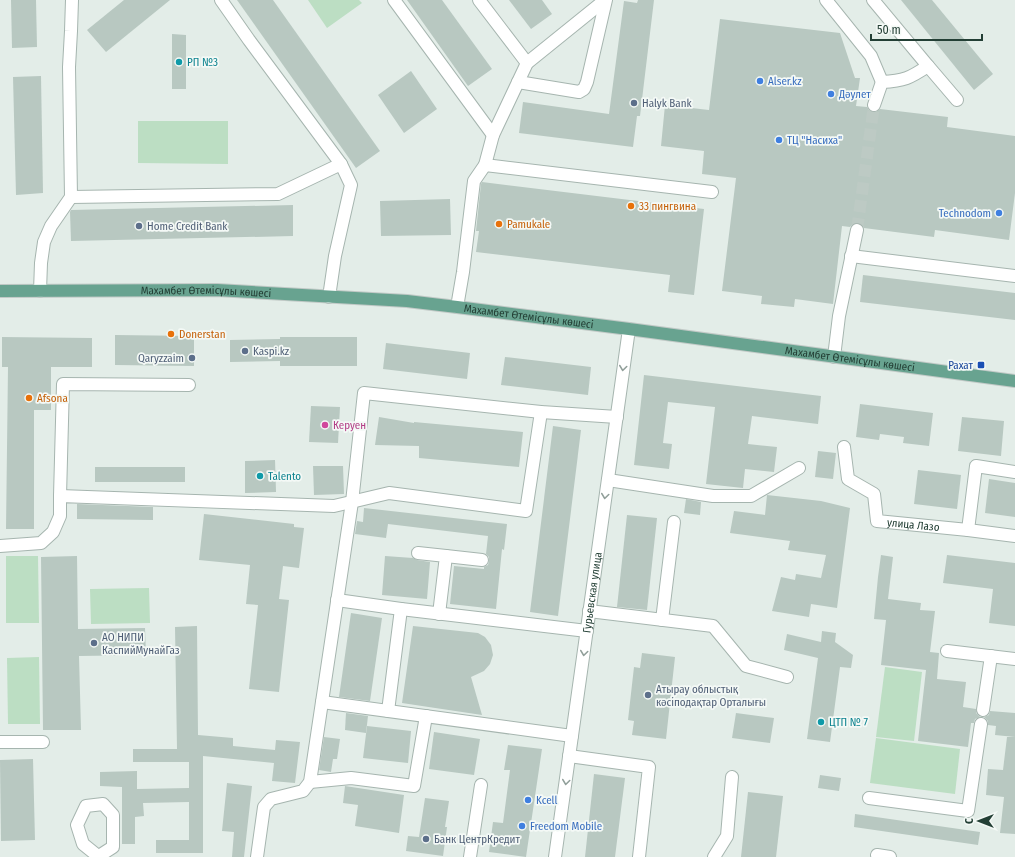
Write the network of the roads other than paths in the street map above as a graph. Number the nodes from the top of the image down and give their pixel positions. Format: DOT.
graph roads {
  1 [pos="72,0"];
  2 [pos="221,0"];
  3 [pos="394,0"];
  4 [pos="479,0"];
  5 [pos="605,0"];
  6 [pos="826,0"];
  7 [pos="873,0"];
  8 [pos="527,63"];
  9 [pos="928,66"];
  10 [pos="518,82"];
  11 [pos="882,82"];
  12 [pos="957,100"];
  13 [pos="874,105"];
  14 [pos="493,135"];
  15 [pos="341,164"];
  16 [pos="485,165"];
  17 [pos="712,192"];
  18 [pos="70,197"];
  19 [pos="857,230"];
  20 [pos="851,256"];
  21 [pos="1015,276"];
  22 [pos="0,291"];
  23 [pos="40,291"];
  24 [pos="329,297"];
  25 [pos="457,307"];
  26 [pos="629,329"];
  27 [pos="834,357"];
  28 [pos="1015,381"];
  29 [pos="189,385"];
  30 [pos="541,412"];
  31 [pos="616,417"];
  32 [pos="844,447"];
  33 [pos="799,468"];
  34 [pos="1015,472"];
  35 [pos="608,480"];
  36 [pos="60,496"];
  37 [pos="352,502"];
  38 [pos="674,522"];
  39 [pos="968,530"];
  40 [pos="1015,536"];
  41 [pos="0,546"];
  42 [pos="418,553"];
  43 [pos="446,556"];
  44 [pos="482,560"];
  45 [pos="337,600"];
  46 [pos="401,609"];
  47 [pos="590,611"];
  48 [pos="439,614"];
  49 [pos="662,620"];
  50 [pos="586,631"];
  51 [pos="947,651"];
  52 [pos="991,656"];
  53 [pos="1015,659"];
  54 [pos="787,677"];
  55 [pos="322,702"];
  56 [pos="983,710"];
  57 [pos="388,711"];
  58 [pos="426,716"];
  59 [pos="981,724"];
  60 [pos="572,736"];
  61 [pos="0,742"];
  62 [pos="44,742"];
  63 [pos="569,756"];
  64 [pos="732,778"];
  65 [pos="310,782"];
  66 [pos="481,784"];
  67 [pos="869,798"];
  68 [pos="877,855"];
  69 [pos="257,857"];
  70 [pos="470,857"];
  71 [pos="555,857"];
  72 [pos="639,857"];
  73 [pos="714,857"];
  74 [pos="890,857"];
  1 -- 18 [label="street"];
  2 -- 15 [label="street"];
  3 -- 14 [label="street"];
  4 -- 8 [label="street"];
  5 -- 8 [label="street"];
  5 -- 10 [label="street"];
  6 -- 11 [label="street"];
  7 -- 9 [label="street"];
  8 -- 10 [label="street"];
  9 -- 11 [label="street"];
  9 -- 12 [label="street"];
  10 -- 14 [label="street"];
  11 -- 13 [label="street"];
  14 -- 16 [label="street"];
  15 -- 18 [label="street"];
  15 -- 24 [label="street"];
  16 -- 17 [label="street"];
  16 -- 25 [label="street"];
  18 -- 23 [label="street"];
  19 -- 20 [label="street"];
  20 -- 21 [label="street"];
  20 -- 27 [label="street"];
  22 -- 23 [label="main road, Махамбет Өтемісұлы көшесі"];
  23 -- 24 [label="main road, Махамбет Өтемісұлы көшесі"];
  24 -- 25 [label="main road, Махамбет Өтемісұлы көшесі"];
  25 -- 26 [label="main road, Махамбет Өтемісұлы көшесі"];
  26 -- 27 [label="main road, Махамбет Өтемісұлы көшесі"];
  26 -- 31 [label="street, Гурьевская улица, one-way"];
  27 -- 28 [label="main road, Махамбет Өтемісұлы көшесі"];
  29 -- 36 [label="street"];
  30 -- 31 [label="street"];
  30 -- 37 [label="street"];
  30 -- 37 [label="street"];
  31 -- 35 [label="street, Гурьевская улица"];
  32 -- 39 [label="street, улица Лазо"];
  33 -- 35 [label="street"];
  34 -- 39 [label="street"];
  35 -- 47 [label="street, Гурьевская улица, one-way"];
  36 -- 37 [label="street"];
  36 -- 41 [label="street"];
  37 -- 45 [label="street"];
  38 -- 49 [label="street"];
  39 -- 40 [label="street, улица Лазо"];
  42 -- 43 [label="street"];
  43 -- 44 [label="street"];
  43 -- 48 [label="street"];
  45 -- 46 [label="street"];
  45 -- 55 [label="street"];
  46 -- 48 [label="street"];
  46 -- 57 [label="street"];
  47 -- 49 [label="street"];
  47 -- 50 [label="street, Гурьевская улица"];
  48 -- 50 [label="street"];
  49 -- 54 [label="street"];
  50 -- 60 [label="street, Гурьевская улица, one-way"];
  51 -- 52 [label="street"];
  52 -- 53 [label="street"];
  52 -- 56 [label="street"];
  55 -- 57 [label="street"];
  55 -- 65 [label="street"];
  57 -- 58 [label="street"];
  58 -- 60 [label="street"];
  58 -- 65 [label="street"];
  59 -- 67 [label="street"];
  60 -- 63 [label="street, Гурьевская улица"];
  61 -- 62 [label="street"];
  63 -- 71 [label="street, Гурьевская улица, one-way"];
  63 -- 72 [label="street"];
  64 -- 73 [label="street"];
  65 -- 69 [label="street"];
  66 -- 70 [label="street"];
  68 -- 74 [label="street"];
}
